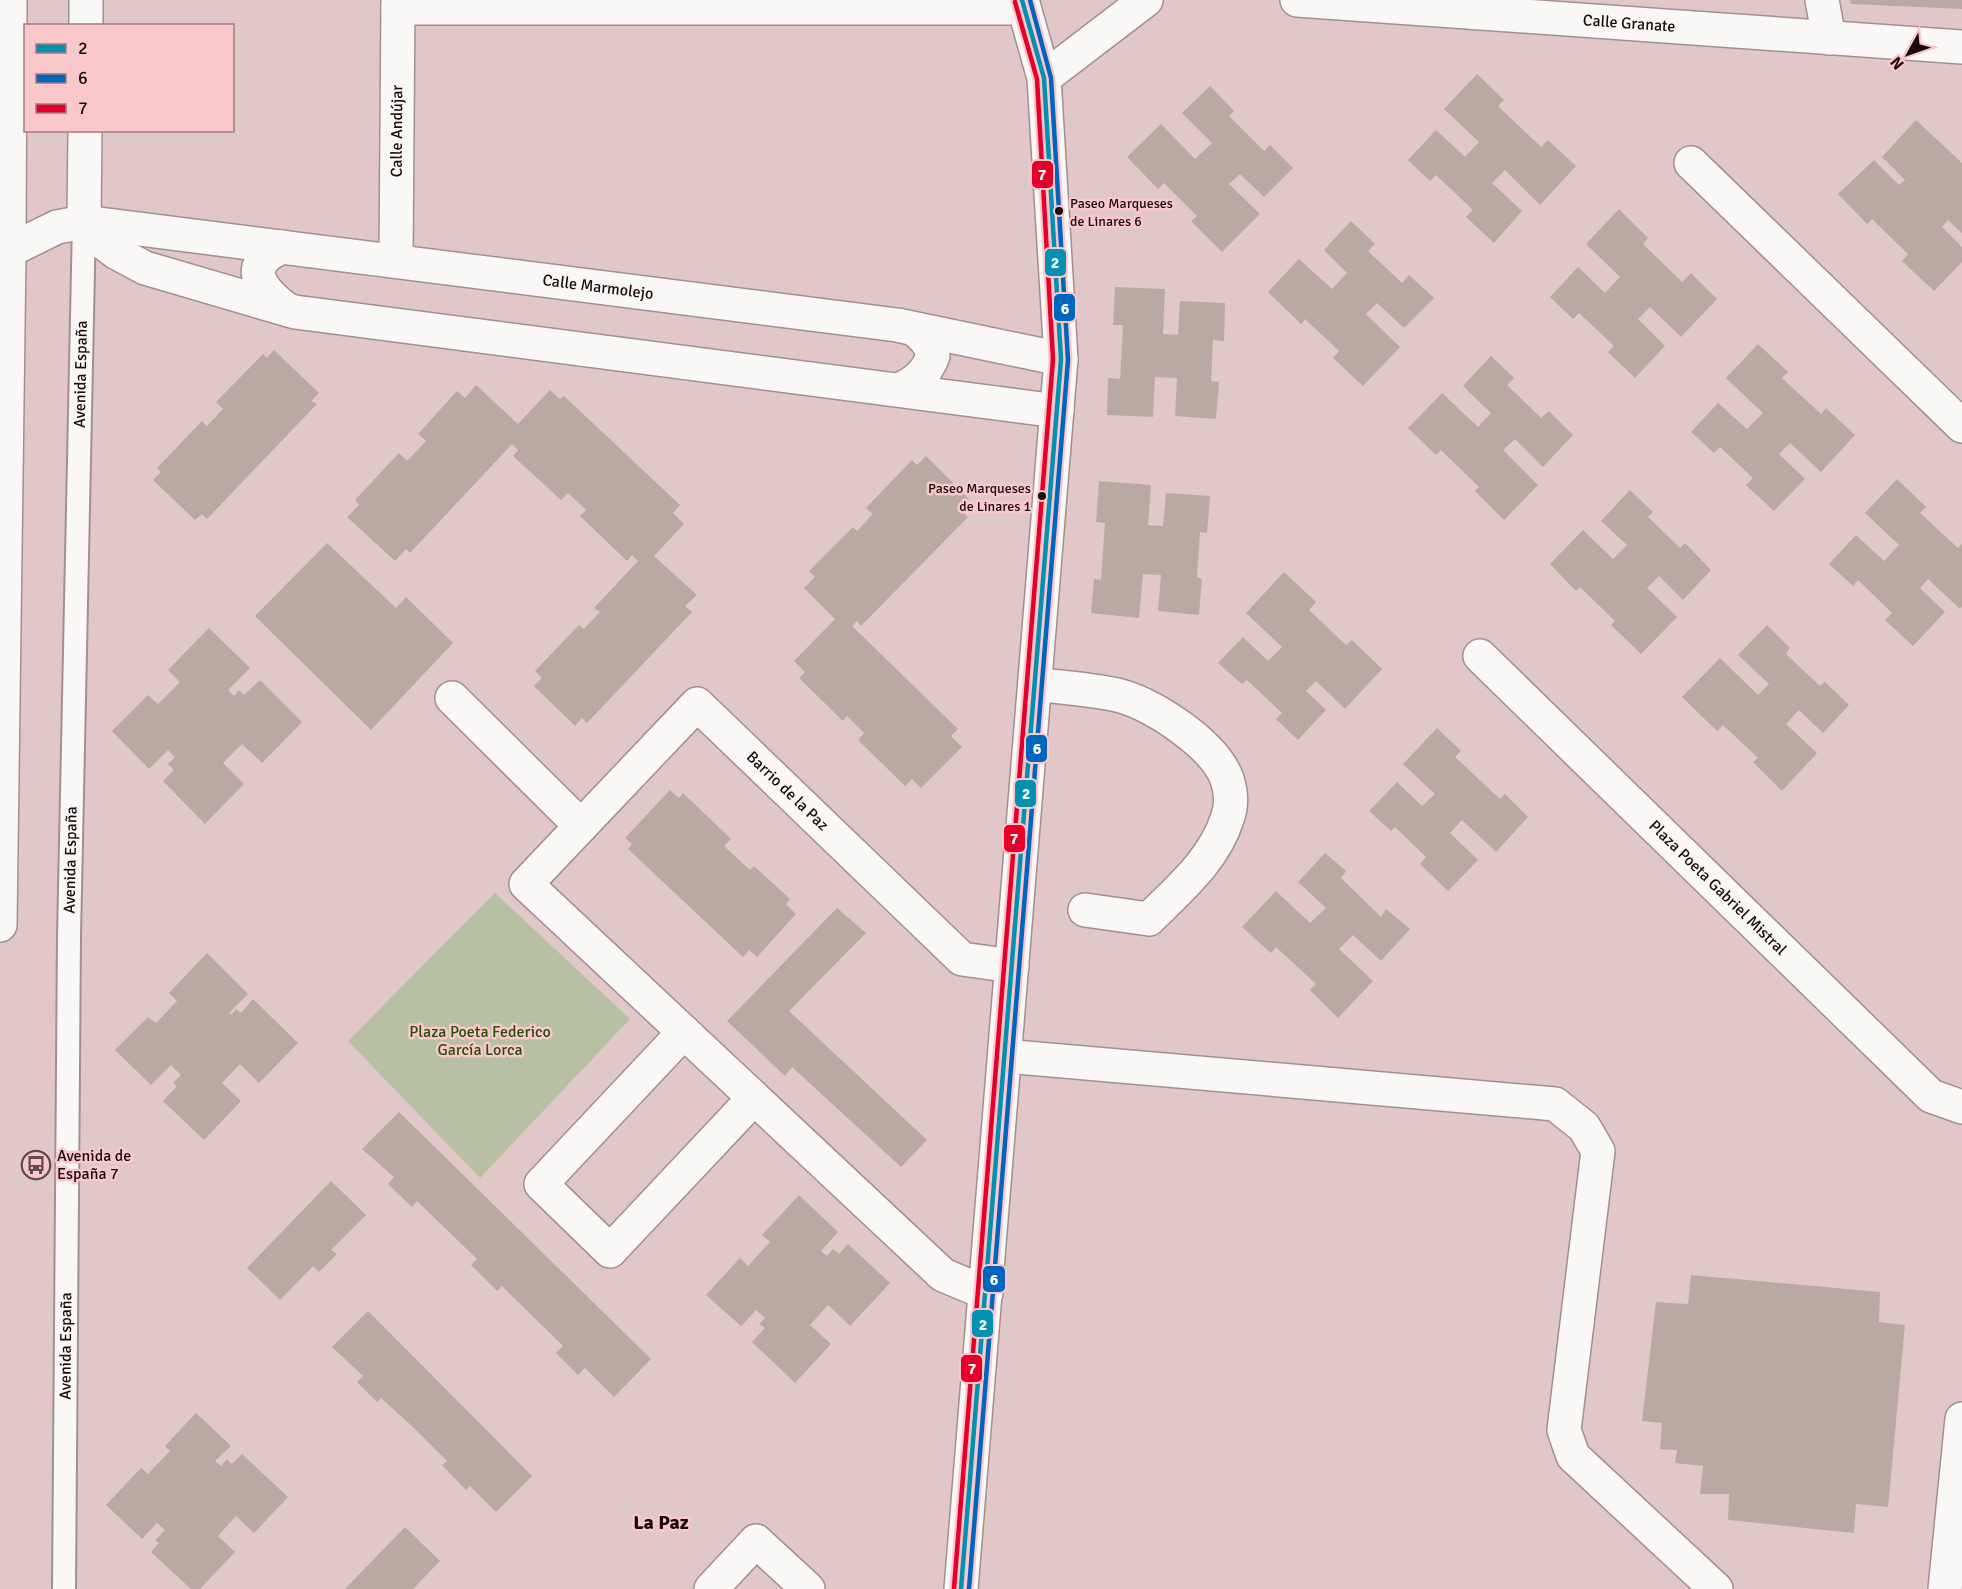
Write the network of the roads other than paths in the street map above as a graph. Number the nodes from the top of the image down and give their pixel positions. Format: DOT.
graph roads {
  1 [pos="10,0"];
  2 [pos="86,0"];
  3 [pos="1146,0"];
  4 [pos="1297,0"];
  5 [pos="1822,0"];
  6 [pos="398,4"];
  7 [pos="1023,4"];
  8 [pos="1463,6"];
  9 [pos="86,24"];
  10 [pos="1828,38"];
  11 [pos="1962,47"];
  12 [pos="1044,78"];
  13 [pos="85,132"];
  14 [pos="1691,163"];
  15 [pos="84,222"];
  16 [pos="282,247"];
  17 [pos="5,253"];
  18 [pos="396,261"];
  19 [pos="286,309"];
  20 [pos="914,329"];
  21 [pos="1061,359"];
  22 [pos="899,390"];
  23 [pos="1057,411"];
  24 [pos="1962,426"];
  25 [pos="2,641"];
  26 [pos="1480,656"];
  27 [pos="1035,684"];
  28 [pos="452,698"];
  29 [pos="581,826"];
  30 [pos="1085,910"];
  31 [pos="0,925"];
  32 [pos="1012,966"];
  33 [pos="684,1032"];
  34 [pos="1005,1056"];
  35 [pos="754,1098"];
  36 [pos="1962,1107"];
  37 [pos="986,1293"];
  38 [pos="1962,1419"];
  39 [pos="64,1589"];
  40 [pos="711,1589"];
  41 [pos="808,1589"];
  42 [pos="961,1589"];
  43 [pos="1716,1589"];
  44 [pos="1945,1589"];
  1 -- 17 [label="street"];
  2 -- 9 [label="street"];
  3 -- 12 [label="street"];
  4 -- 8 [label="street, Calle Granate"];
  5 -- 10 [label="street"];
  6 -- 7 [label="street"];
  6 -- 18 [label="street, Calle Andújar"];
  7 -- 12 [label="street"];
  8 -- 10 [label="street, Calle Granate"];
  10 -- 11 [label="street, Calle Granate"];
  12 -- 21 [label="street"];
  13 -- 15 [label="street, Avenida España"];
  14 -- 24 [label="street"];
  15 -- 16 [label="street, Calle Marmolejo"];
  15 -- 17 [label="street, Calle Marmolejo"];
  15 -- 19 [label="street"];
  15 -- 39 [label="lane, Avenida España"];
  16 -- 18 [label="street, Calle Marmolejo"];
  16 -- 19 [label="street"];
  17 -- 25 [label="street"];
  18 -- 20 [label="street, Calle Marmolejo"];
  19 -- 22 [label="street"];
  20 -- 21 [label="street, Calle Marmolejo"];
  20 -- 22 [label="street"];
  21 -- 23 [label="street"];
  22 -- 23 [label="street"];
  23 -- 27 [label="street"];
  25 -- 31 [label="street"];
  26 -- 36 [label="street, Plaza Poeta Gabriel Mistral"];
  27 -- 30 [label="street"];
  27 -- 32 [label="street"];
  28 -- 29 [label="street"];
  29 -- 32 [label="street, Barrio de la Paz"];
  29 -- 33 [label="street, Barrio de la Paz"];
  32 -- 34 [label="street"];
  33 -- 35 [label="street, Barrio de la Paz"];
  33 -- 35 [label="street"];
  34 -- 37 [label="street"];
  34 -- 43 [label="street"];
  35 -- 37 [label="street, Barrio de la Paz"];
  37 -- 42 [label="street"];
  38 -- 44 [label="street"];
  40 -- 41 [label="street"];
}
